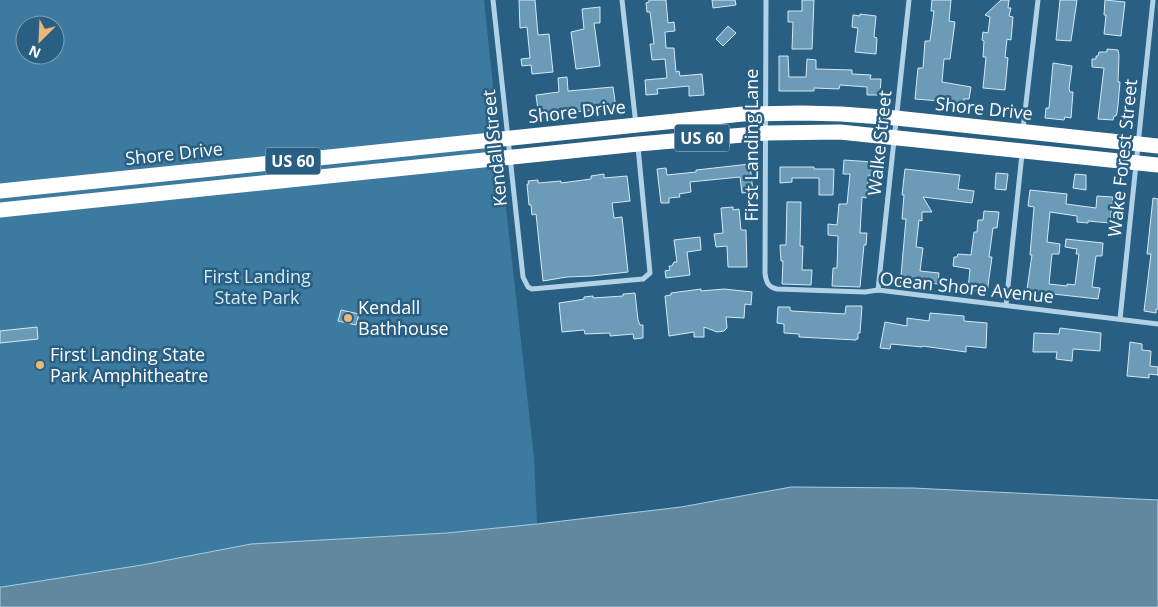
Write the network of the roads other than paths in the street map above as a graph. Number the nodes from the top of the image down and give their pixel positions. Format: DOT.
graph roads {
  1 [pos="493,0"];
  2 [pos="622,0"];
  3 [pos="766,0"];
  4 [pos="908,0"];
  5 [pos="1038,0"];
  6 [pos="1153,0"];
  7 [pos="766,114"];
  8 [pos="896,118"];
  9 [pos="636,125"];
  10 [pos="1023,132"];
  11 [pos="766,133"];
  12 [pos="894,137"];
  13 [pos="507,138"];
  14 [pos="638,144"];
  15 [pos="1139,144"];
  16 [pos="1158,146"];
  17 [pos="1022,151"];
  18 [pos="510,157"];
  19 [pos="1137,163"];
  20 [pos="1158,165"];
  21 [pos="0,191"];
  22 [pos="0,210"];
  23 [pos="772,288"];
  24 [pos="878,290"];
  25 [pos="1006,305"];
  26 [pos="1120,319"];
  27 [pos="1158,324"];
  1 -- 13 [label="street, Kendall Street"];
  2 -- 9 [label="street"];
  3 -- 7 [label="street, First Landing Lane"];
  4 -- 8 [label="street, Walke Street"];
  5 -- 10 [label="street"];
  6 -- 15 [label="street, Wake Forest Street"];
  7 -- 8 [label="highway, Shore Drive / US 60"];
  7 -- 9 [label="highway, Shore Drive / US 60"];
  7 -- 11 [label="street, First Landing Lane"];
  8 -- 10 [label="highway, Shore Drive / US 60"];
  8 -- 12 [label="street, Walke Street"];
  9 -- 13 [label="highway, Shore Drive / US 60"];
  10 -- 15 [label="highway, Shore Drive / US 60"];
  11 -- 12 [label="highway, US 60"];
  11 -- 14 [label="highway, US 60"];
  11 -- 23 [label="street, First Landing Lane"];
  12 -- 17 [label="highway, US 60"];
  12 -- 24 [label="street, Walke Street"];
  13 -- 18 [label="street, Kendall Street"];
  13 -- 21 [label="highway, Shore Drive / US 60"];
  14 -- 18 [label="highway, US 60"];
  14 -- 18 [label="street, Kendall Street"];
  15 -- 16 [label="highway, Shore Drive / US 60"];
  15 -- 19 [label="street, Wake Forest Street"];
  17 -- 19 [label="highway, US 60"];
  17 -- 25 [label="street"];
  18 -- 22 [label="highway, US 60"];
  19 -- 20 [label="highway, US 60"];
  19 -- 26 [label="street, Wake Forest Street"];
  23 -- 24 [label="street, Ocean Shore Avenue"];
  24 -- 25 [label="street, Ocean Shore Avenue"];
  25 -- 26 [label="street, Ocean Shore Avenue"];
  26 -- 27 [label="street, Ocean Shore Avenue"];
}
